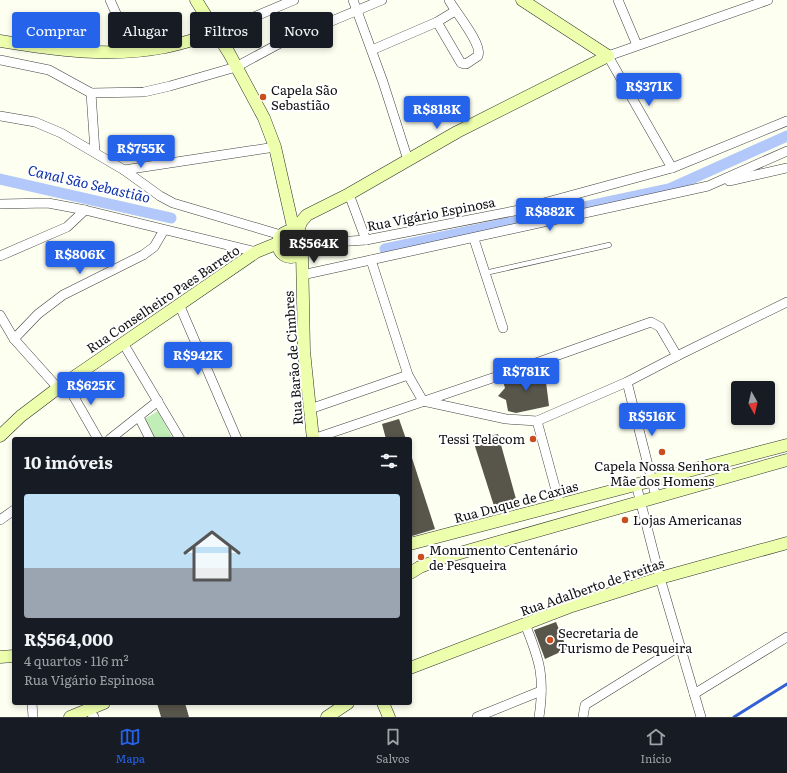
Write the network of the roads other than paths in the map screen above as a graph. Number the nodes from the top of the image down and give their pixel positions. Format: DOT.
graph roads {
  1 [pos="110,0"];
  2 [pos="196,0"];
  3 [pos="294,0"];
  4 [pos="353,0"];
  5 [pos="382,0"];
  6 [pos="449,0"];
  7 [pos="522,0"];
  8 [pos="618,0"];
  9 [pos="768,0"];
  10 [pos="357,9"];
  11 [pos="455,11"];
  12 [pos="203,12"];
  13 [pos="262,14"];
  14 [pos="437,22"];
  15 [pos="190,40"];
  16 [pos="0,42"];
  17 [pos="637,45"];
  18 [pos="225,48"];
  19 [pos="372,50"];
  20 [pos="133,51"];
  21 [pos="608,56"];
  22 [pos="0,60"];
  23 [pos="236,67"];
  24 [pos="91,93"];
  25 [pos="0,116"];
  26 [pos="787,121"];
  27 [pos="275,147"];
  28 [pos="787,151"];
  29 [pos="95,152"];
  30 [pos="408,160"];
  31 [pos="672,168"];
  32 [pos="787,168"];
  33 [pos="124,170"];
  34 [pos="708,186"];
  35 [pos="349,194"];
  36 [pos="0,204"];
  37 [pos="85,210"];
  38 [pos="164,230"];
  39 [pos="296,231"];
  40 [pos="279,239"];
  41 [pos="474,239"];
  42 [pos="366,240"];
  43 [pos="609,245"];
  44 [pos="303,247"];
  45 [pos="256,252"];
  46 [pos="0,256"];
  47 [pos="289,257"];
  48 [pos="372,260"];
  49 [pos="485,273"];
  50 [pos="302,275"];
  51 [pos="787,302"];
  52 [pos="179,304"];
  53 [pos="0,315"];
  54 [pos="503,328"];
  55 [pos="14,338"];
  56 [pos="123,343"];
  57 [pos="677,356"];
  58 [pos="408,375"];
  59 [pos="628,382"];
  60 [pos="62,385"];
  61 [pos="158,401"];
  62 [pos="423,401"];
  63 [pos="310,409"];
  64 [pos="139,417"];
  65 [pos="537,421"];
  66 [pos="0,436"];
  67 [pos="97,437"];
  68 [pos="113,437"];
  69 [pos="149,437"];
  70 [pos="179,437"];
  71 [pos="236,437"];
  72 [pos="313,437"];
  73 [pos="319,437"];
  74 [pos="787,444"];
  75 [pos="787,460"];
  76 [pos="651,480"];
  77 [pos="636,484"];
  78 [pos="656,497"];
  79 [pos="641,501"];
  80 [pos="560,505"];
  81 [pos="12,511"];
  82 [pos="0,520"];
  83 [pos="412,543"];
  84 [pos="787,543"];
  85 [pos="412,572"];
  86 [pos="660,578"];
  87 [pos="525,624"];
  88 [pos="787,637"];
  89 [pos="680,646"];
  90 [pos="12,656"];
  91 [pos="0,657"];
  92 [pos="412,667"];
  93 [pos="541,692"];
  94 [pos="694,694"];
  95 [pos="32,705"];
  96 [pos="102,705"];
  97 [pos="344,705"];
  98 [pos="384,705"];
  99 [pos="92,714"];
  100 [pos="33,717"];
  101 [pos="70,717"];
  102 [pos="327,717"];
  103 [pos="389,717"];
  104 [pos="477,717"];
  105 [pos="539,717"];
  106 [pos="583,717"];
  107 [pos="701,717"];
  1 -- 20 [label="street"];
  2 -- 12 [label="main road"];
  3 -- 13 [label="street"];
  4 -- 10 [label="street"];
  5 -- 10 [label="street"];
  6 -- 11 [label="street"];
  7 -- 21 [label="main road"];
  8 -- 17 [label="street"];
  9 -- 17 [label="street"];
  10 -- 19 [label="street"];
  10 -- 23 [label="street"];
  11 -- 14 [label="street"];
  11 -- 14 [label="street"];
  14 -- 19 [label="street"];
  15 -- 20 [label="main road"];
  16 -- 20 [label="main road"];
  17 -- 21 [label="street"];
  18 -- 23 [label="main road"];
  19 -- 30 [label="street"];
  21 -- 30 [label="main road"];
  21 -- 31 [label="street"];
  22 -- 24 [label="street"];
  23 -- 24 [label="street"];
  23 -- 27 [label="main road"];
  24 -- 29 [label="street"];
  25 -- 29 [label="street"];
  26 -- 31 [label="street, Rua Vigário Espinosa"];
  27 -- 33 [label="street"];
  27 -- 39 [label="main road"];
  28 -- 34 [label="street"];
  29 -- 33 [label="street"];
  30 -- 35 [label="main road"];
  31 -- 42 [label="street, Rua Vigário Espinosa"];
  32 -- 34 [label="street"];
  33 -- 40 [label="street"];
  34 -- 41 [label="street"];
  35 -- 39 [label="main road"];
  35 -- 42 [label="street"];
  36 -- 37 [label="street"];
  37 -- 38 [label="street"];
  37 -- 46 [label="street"];
  38 -- 45 [label="street"];
  38 -- 55 [label="street"];
  39 -- 40 [label="main road"];
  39 -- 44 [label="main road"];
  40 -- 45 [label="main road, Rua Conselheiro Paes Barreto"];
  40 -- 47 [label="main road"];
  41 -- 48 [label="street"];
  41 -- 49 [label="street"];
  42 -- 44 [label="street, Rua Vigário Espinosa"];
  43 -- 49 [label="lane"];
  44 -- 47 [label="main road"];
  44 -- 50 [label="main road, Rua Barão de Cimbres"];
  45 -- 52 [label="main road, Rua Conselheiro Paes Barreto"];
  47 -- 50 [label="main road, Rua Barão de Cimbres"];
  48 -- 50 [label="street"];
  48 -- 58 [label="street"];
  49 -- 54 [label="street"];
  50 -- 63 [label="main road, Rua Barão de Cimbres"];
  51 -- 57 [label="street"];
  52 -- 56 [label="main road, Rua Conselheiro Paes Barreto"];
  52 -- 71 [label="street"];
  53 -- 55 [label="street"];
  55 -- 60 [label="street"];
  56 -- 60 [label="main road, Rua Conselheiro Paes Barreto"];
  56 -- 61 [label="street"];
  57 -- 59 [label="street"];
  57 -- 62 [label="street"];
  58 -- 62 [label="street"];
  58 -- 63 [label="street"];
  59 -- 65 [label="street"];
  59 -- 76 [label="street"];
  60 -- 66 [label="main road, Rua Conselheiro Paes Barreto"];
  60 -- 67 [label="street"];
  61 -- 64 [label="street"];
  61 -- 70 [label="street"];
  62 -- 65 [label="street"];
  62 -- 73 [label="street"];
  63 -- 72 [label="main road, Rua Barão de Cimbres"];
  64 -- 68 [label="street"];
  64 -- 69 [label="street"];
  65 -- 80 [label="street"];
  74 -- 76 [label="main road, Rua Duque de Caxias"];
  75 -- 78 [label="main road"];
  76 -- 77 [label="main road, Rua Duque de Caxias"];
  76 -- 78 [label="street"];
  77 -- 79 [label="street"];
  77 -- 80 [label="main road, Rua Duque de Caxias"];
  78 -- 79 [label="main road"];
  79 -- 85 [label="main road"];
  79 -- 86 [label="street"];
  80 -- 83 [label="main road, Rua Duque de Caxias"];
  81 -- 82 [label="street"];
  84 -- 86 [label="main road, Rua Adalberto de Freitas"];
  86 -- 87 [label="main road, Rua Adalberto de Freitas"];
  86 -- 89 [label="street"];
  87 -- 92 [label="main road, Rua Adalberto de Freitas"];
  87 -- 93 [label="street"];
  88 -- 94 [label="street"];
  89 -- 94 [label="street"];
  89 -- 106 [label="street"];
  90 -- 91 [label="main road"];
  93 -- 104 [label="street"];
  93 -- 105 [label="street"];
  94 -- 107 [label="street"];
  95 -- 100 [label="street"];
  96 -- 99 [label="main road"];
  97 -- 102 [label="main road"];
  98 -- 103 [label="main road"];
  99 -- 101 [label="main road"];
}
